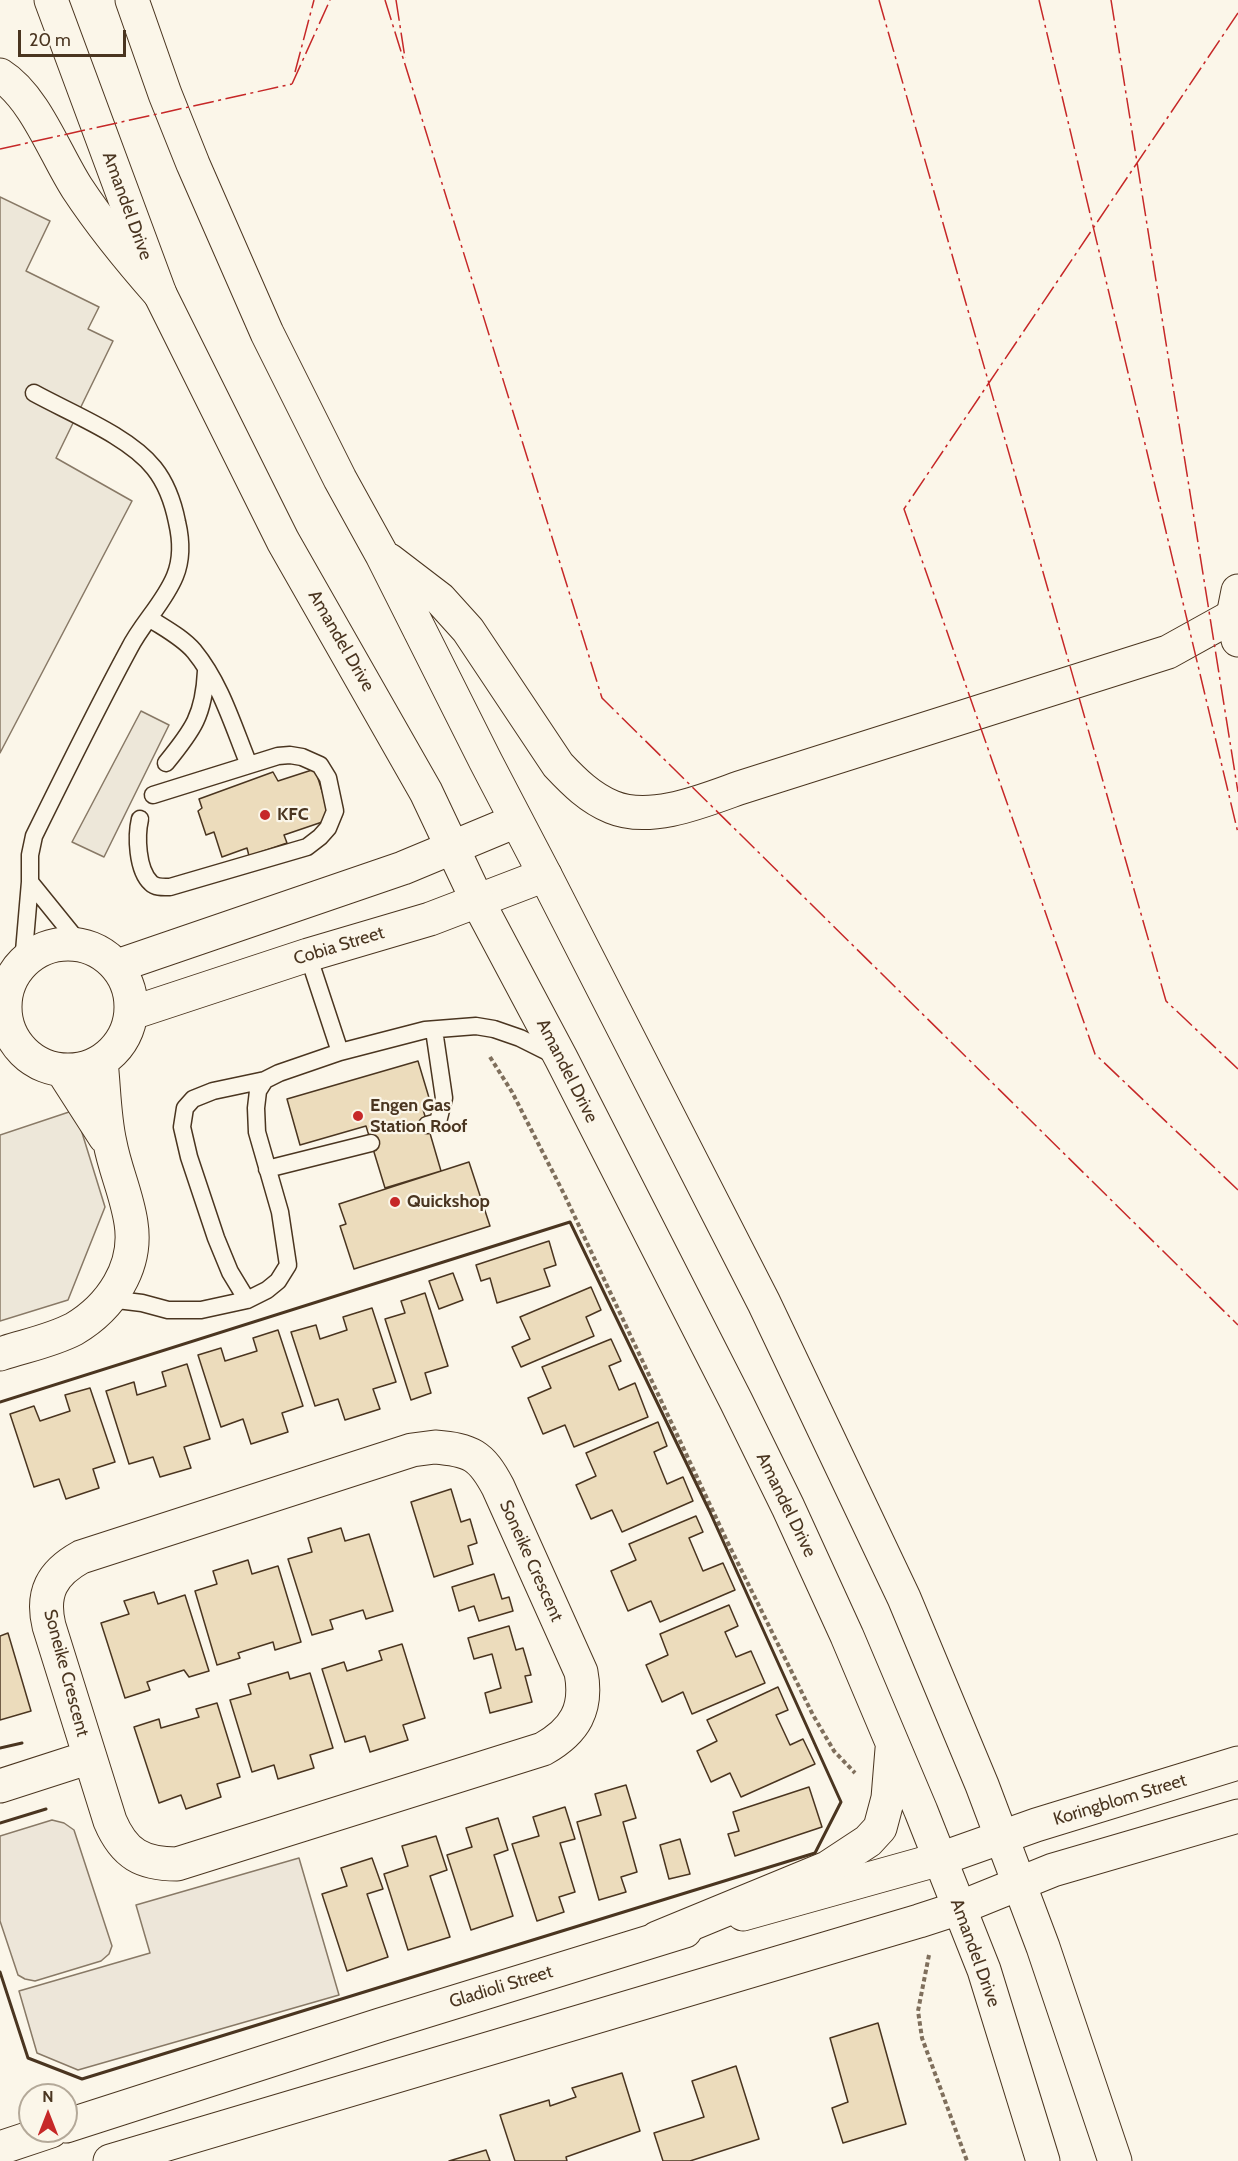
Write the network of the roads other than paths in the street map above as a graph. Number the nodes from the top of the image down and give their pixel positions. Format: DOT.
graph roads {
  1 [pos="51,0"];
  2 [pos="132,0"];
  3 [pos="0,75"];
  4 [pos="159,294"];
  5 [pos="34,393"];
  6 [pos="382,555"];
  7 [pos="1236,616"];
  8 [pos="149,618"];
  9 [pos="206,671"];
  10 [pos="166,763"];
  11 [pos="249,765"];
  12 [pos="153,795"];
  13 [pos="140,819"];
  14 [pos="516,821"];
  15 [pos="454,848"];
  16 [pos="545,875"];
  17 [pos="30,882"];
  18 [pos="478,902"];
  19 [pos="81,945"];
  20 [pos="308,955"];
  21 [pos="23,963"];
  22 [pos="117,966"];
  23 [pos="132,1013"];
  24 [pos="434,1030"];
  25 [pos="340,1052"];
  26 [pos="561,1058"];
  27 [pos="101,1061"];
  28 [pos="62,1070"];
  29 [pos="265,1080"];
  30 [pos="427,1125"];
  31 [pos="371,1143"];
  32 [pos="110,1144"];
  33 [pos="267,1169"];
  34 [pos="109,1299"];
  35 [pos="247,1300"];
  36 [pos="0,1354"];
  37 [pos="893,1743"];
  38 [pos="90,1757"];
  39 [pos="1238,1763"];
  40 [pos="0,1786"];
  41 [pos="1238,1816"];
  42 [pos="1002,1837"];
  43 [pos="940,1859"];
  44 [pos="1018,1883"];
  45 [pos="959,1908"];
  46 [pos="657,1938"];
  47 [pos="78,2122"];
  48 [pos="111,2161"];
  49 [pos="1043,2161"];
  50 [pos="1115,2161"];
  1 -- 4 [label="street, Amandel Drive"];
  2 -- 6 [label="street"];
  3 -- 4 [label="street"];
  4 -- 15 [label="street, Amandel Drive"];
  5 -- 8 [label="lane"];
  6 -- 7 [label="street"];
  6 -- 14 [label="street"];
  8 -- 9 [label="lane"];
  8 -- 17 [label="lane"];
  9 -- 10 [label="lane"];
  9 -- 11 [label="lane"];
  11 -- 12 [label="lane"];
  11 -- 13 [label="lane"];
  14 -- 15 [label="street"];
  14 -- 16 [label="street"];
  15 -- 18 [label="street, Amandel Drive"];
  15 -- 22 [label="street"];
  16 -- 18 [label="street, Cobia Street"];
  16 -- 42 [label="street"];
  17 -- 19 [label="lane"];
  17 -- 21 [label="lane"];
  18 -- 20 [label="street, Cobia Street"];
  18 -- 26 [label="street, Amandel Drive"];
  19 -- 21 [label="street"];
  19 -- 22 [label="street"];
  20 -- 23 [label="street, Cobia Street"];
  20 -- 25 [label="lane"];
  21 -- 28 [label="street"];
  22 -- 23 [label="street"];
  23 -- 27 [label="street"];
  24 -- 25 [label="lane"];
  24 -- 26 [label="lane"];
  24 -- 30 [label="lane"];
  25 -- 29 [label="lane"];
  26 -- 37 [label="street, Amandel Drive"];
  27 -- 28 [label="street"];
  27 -- 32 [label="street"];
  28 -- 32 [label="street"];
  29 -- 33 [label="lane"];
  29 -- 35 [label="lane"];
  31 -- 33 [label="lane"];
  32 -- 34 [label="street"];
  33 -- 35 [label="lane"];
  34 -- 35 [label="lane"];
  34 -- 36 [label="street"];
  37 -- 43 [label="street, Amandel Drive"];
  37 -- 46 [label="street"];
  38 -- 38 [label="street, Soneike Crescent"];
  38 -- 40 [label="street, Soneike Crescent"];
  39 -- 42 [label="street, Koringblom Street"];
  41 -- 44 [label="street"];
  42 -- 43 [label="street, Koringblom Street"];
  42 -- 44 [label="street"];
  43 -- 45 [label="street, Amandel Drive"];
  43 -- 46 [label="street, Gladioli Street"];
  44 -- 45 [label="street"];
  44 -- 50 [label="street"];
  45 -- 48 [label="street"];
  45 -- 49 [label="street, Amandel Drive"];
  46 -- 47 [label="street, Gladioli Street"];
}
